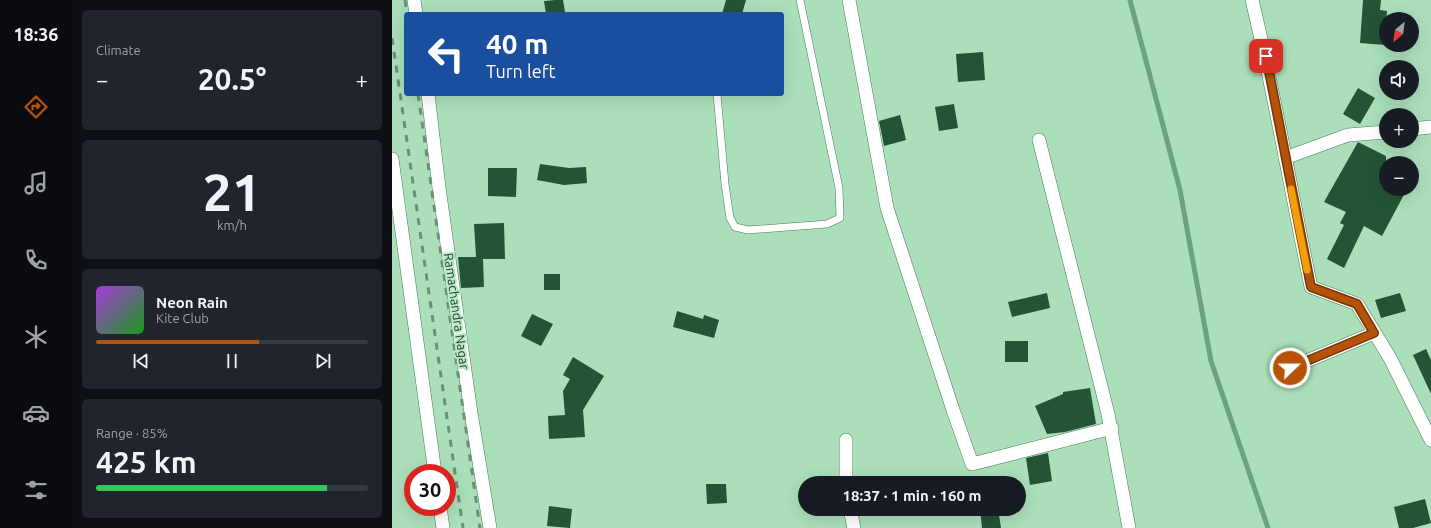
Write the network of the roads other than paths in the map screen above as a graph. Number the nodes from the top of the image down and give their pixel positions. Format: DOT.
graph roads {
  1 [pos="414,0"];
  2 [pos="800,0"];
  3 [pos="849,0"];
  4 [pos="1252,0"];
  5 [pos="416,12"];
  6 [pos="428,96"];
  7 [pos="717,96"];
  8 [pos="1431,127"];
  9 [pos="1419,128"];
  10 [pos="1379,133"];
  11 [pos="1039,140"];
  12 [pos="1285,158"];
  13 [pos="392,159"];
  14 [pos="1374,333"];
  15 [pos="1290,368"];
  16 [pos="1112,428"];
  17 [pos="846,440"];
  18 [pos="1431,440"];
  19 [pos="434,464"];
  20 [pos="846,476"];
  21 [pos="441,516"];
  22 [pos="851,516"];
  23 [pos="443,528"];
  24 [pos="490,528"];
  25 [pos="854,528"];
  26 [pos="1129,528"];
  1 -- 5 [label="street"];
  2 -- 7 [label="lane"];
  3 -- 16 [label="street"];
  4 -- 12 [label="street"];
  6 -- 24 [label="street, Ramachandra Nagar"];
  8 -- 9 [label="street"];
  10 -- 12 [label="street"];
  11 -- 16 [label="street"];
  12 -- 14 [label="street"];
  13 -- 19 [label="street"];
  14 -- 15 [label="street"];
  14 -- 18 [label="street"];
  16 -- 26 [label="street"];
  17 -- 20 [label="street"];
  21 -- 23 [label="street"];
  22 -- 25 [label="street"];
}
